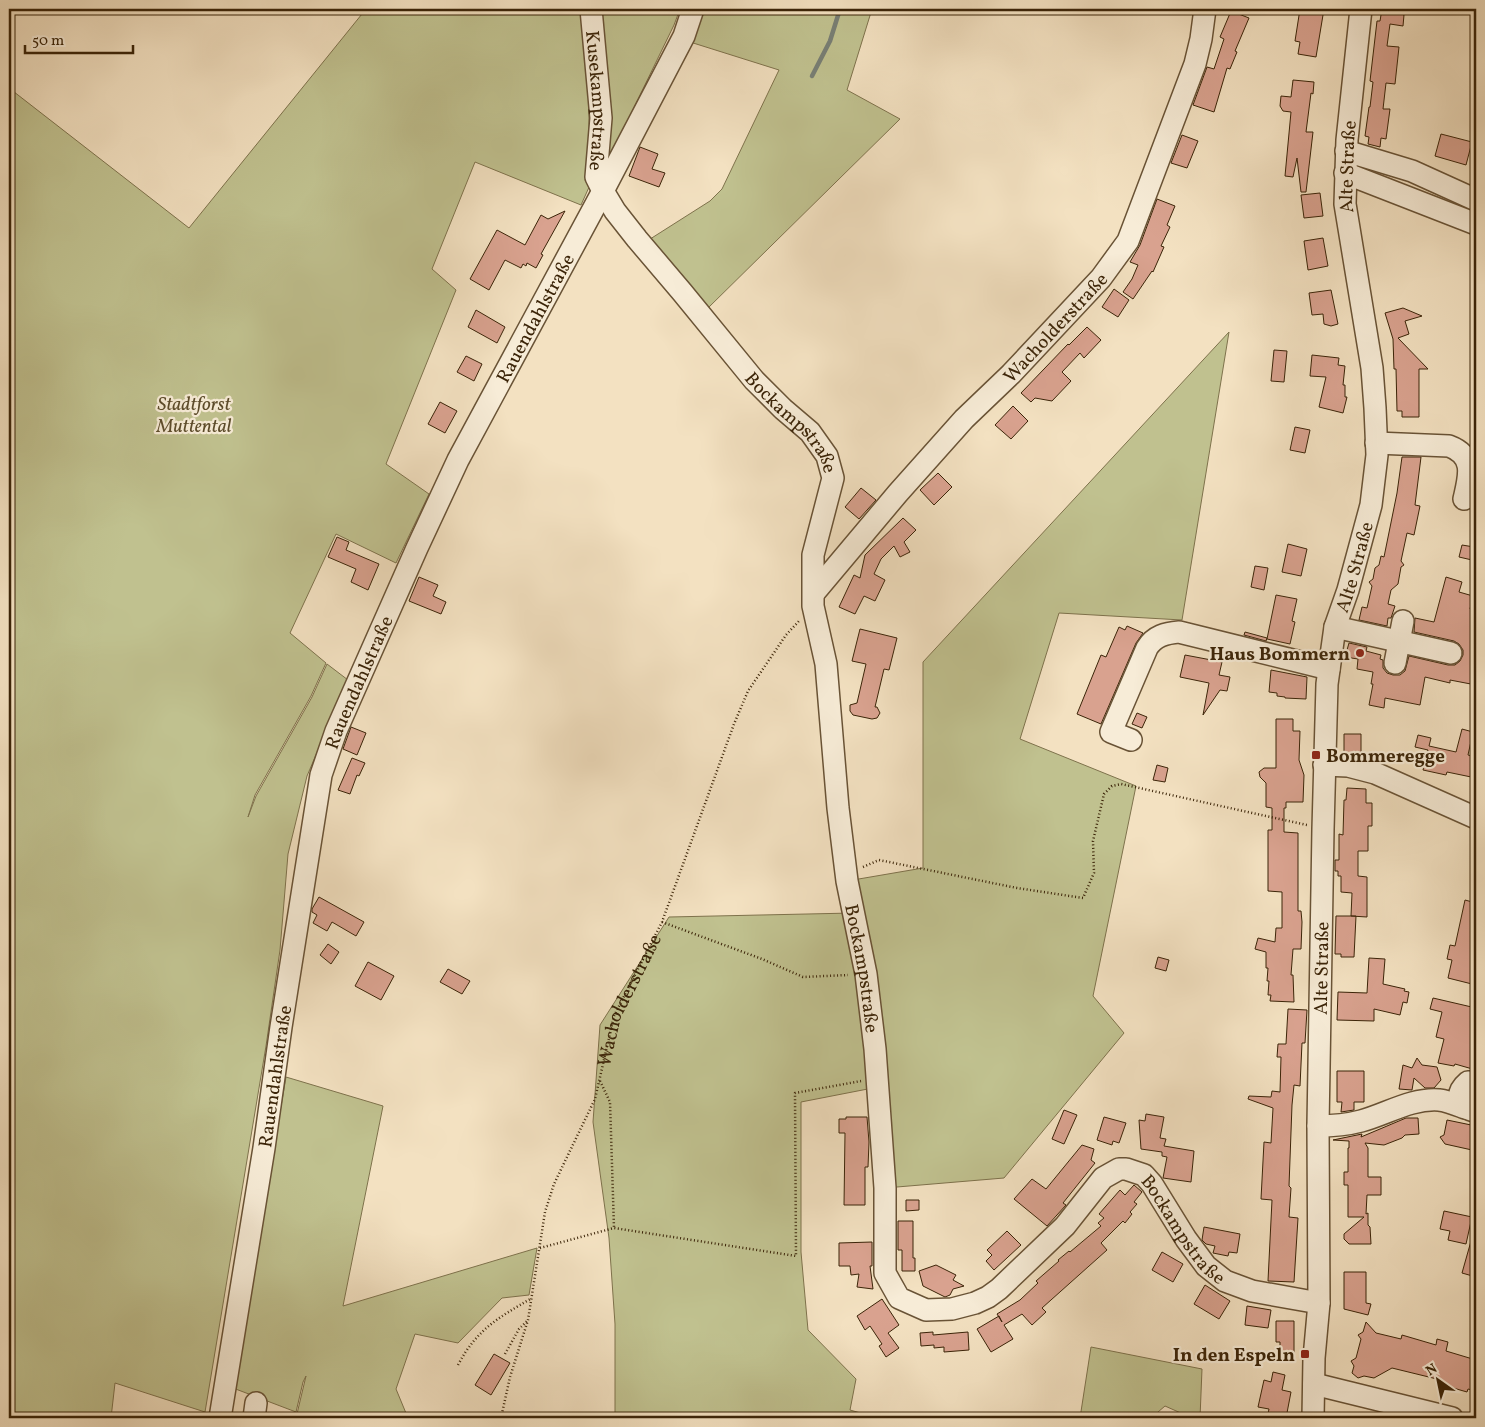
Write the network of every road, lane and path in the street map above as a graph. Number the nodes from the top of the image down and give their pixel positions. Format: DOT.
graph roads {
  1 [pos="592,9"];
  2 [pos="693,9"];
  3 [pos="1205,9"];
  4 [pos="1361,9"];
  5 [pos="1346,152"];
  6 [pos="1345,173"];
  7 [pos="603,192"];
  8 [pos="1476,200"];
  9 [pos="1476,224"];
  10 [pos="1376,443"];
  11 [pos="1464,499"];
  12 [pos="813,600"];
  13 [pos="1335,627"];
  14 [pos="1401,631"];
  15 [pos="1451,653"];
  16 [pos="1395,663"];
  17 [pos="1329,669"];
  18 [pos="1130,740"];
  19 [pos="1324,765"];
  20 [pos="1476,818"];
  21 [pos="1323,829"];
  22 [pos="846,874"];
  23 [pos="662,922"];
  24 [pos="866,974"];
  25 [pos="878,1078"];
  26 [pos="600,1080"];
  27 [pos="1476,1082"];
  28 [pos="1471,1110"];
  29 [pos="1318,1126"];
  30 [pos="614,1228"];
  31 [pos="540,1248"];
  32 [pos="532,1298"];
  33 [pos="1318,1303"];
  34 [pos="528,1320"];
  35 [pos="505,1354"];
  36 [pos="458,1365"];
  37 [pos="1314,1384"];
  38 [pos="220,1418"];
  39 [pos="501,1418"];
  40 [pos="1313,1418"];
  41 [pos="1452,1418"];
  1 -- 7 [label="street, Kusekampstraße"];
  2 -- 7 [label="street, Rauendahlstraße"];
  3 -- 12 [label="street, Wacholderstraße"];
  4 -- 5 [label="street, Alte Straße"];
  5 -- 6 [label="street, Alte Straße"];
  5 -- 8 [label="street"];
  6 -- 9 [label="street"];
  6 -- 10 [label="street, Alte Straße"];
  7 -- 12 [label="street, Bockampstraße"];
  7 -- 38 [label="street, Rauendahlstraße"];
  10 -- 11 [label="street"];
  10 -- 13 [label="street, Alte Straße"];
  12 -- 22 [label="street, Bockampstraße"];
  12 -- 23 [label="path, Wacholderstraße"];
  13 -- 14 [label="street"];
  13 -- 17 [label="street, Alte Straße"];
  14 -- 15 [label="street"];
  14 -- 16 [label="street"];
  17 -- 18 [label="street"];
  17 -- 19 [label="street, Alte Straße"];
  19 -- 20 [label="street"];
  19 -- 21 [label="street, Alte Straße"];
  21 -- 22 [label="path"];
  21 -- 29 [label="street, Alte Straße"];
  22 -- 24 [label="street, Bockampstraße"];
  23 -- 24 [label="path"];
  23 -- 26 [label="path, Wacholderstraße"];
  24 -- 25 [label="street, Bockampstraße"];
  25 -- 30 [label="path"];
  25 -- 33 [label="street, Bockampstraße"];
  26 -- 30 [label="path"];
  26 -- 31 [label="path, Wacholderstraße"];
  27 -- 28 [label="street"];
  28 -- 29 [label="street"];
  29 -- 33 [label="street, Alte Straße"];
  30 -- 31 [label="path"];
  31 -- 32 [label="path, Wacholderstraße"];
  32 -- 34 [label="path, Wacholderstraße"];
  32 -- 36 [label="path"];
  33 -- 37 [label="street, Alte Straße"];
  34 -- 35 [label="path"];
  34 -- 39 [label="path, Wacholderstraße"];
  37 -- 40 [label="street, Alte Straße"];
  37 -- 41 [label="street"];
}
